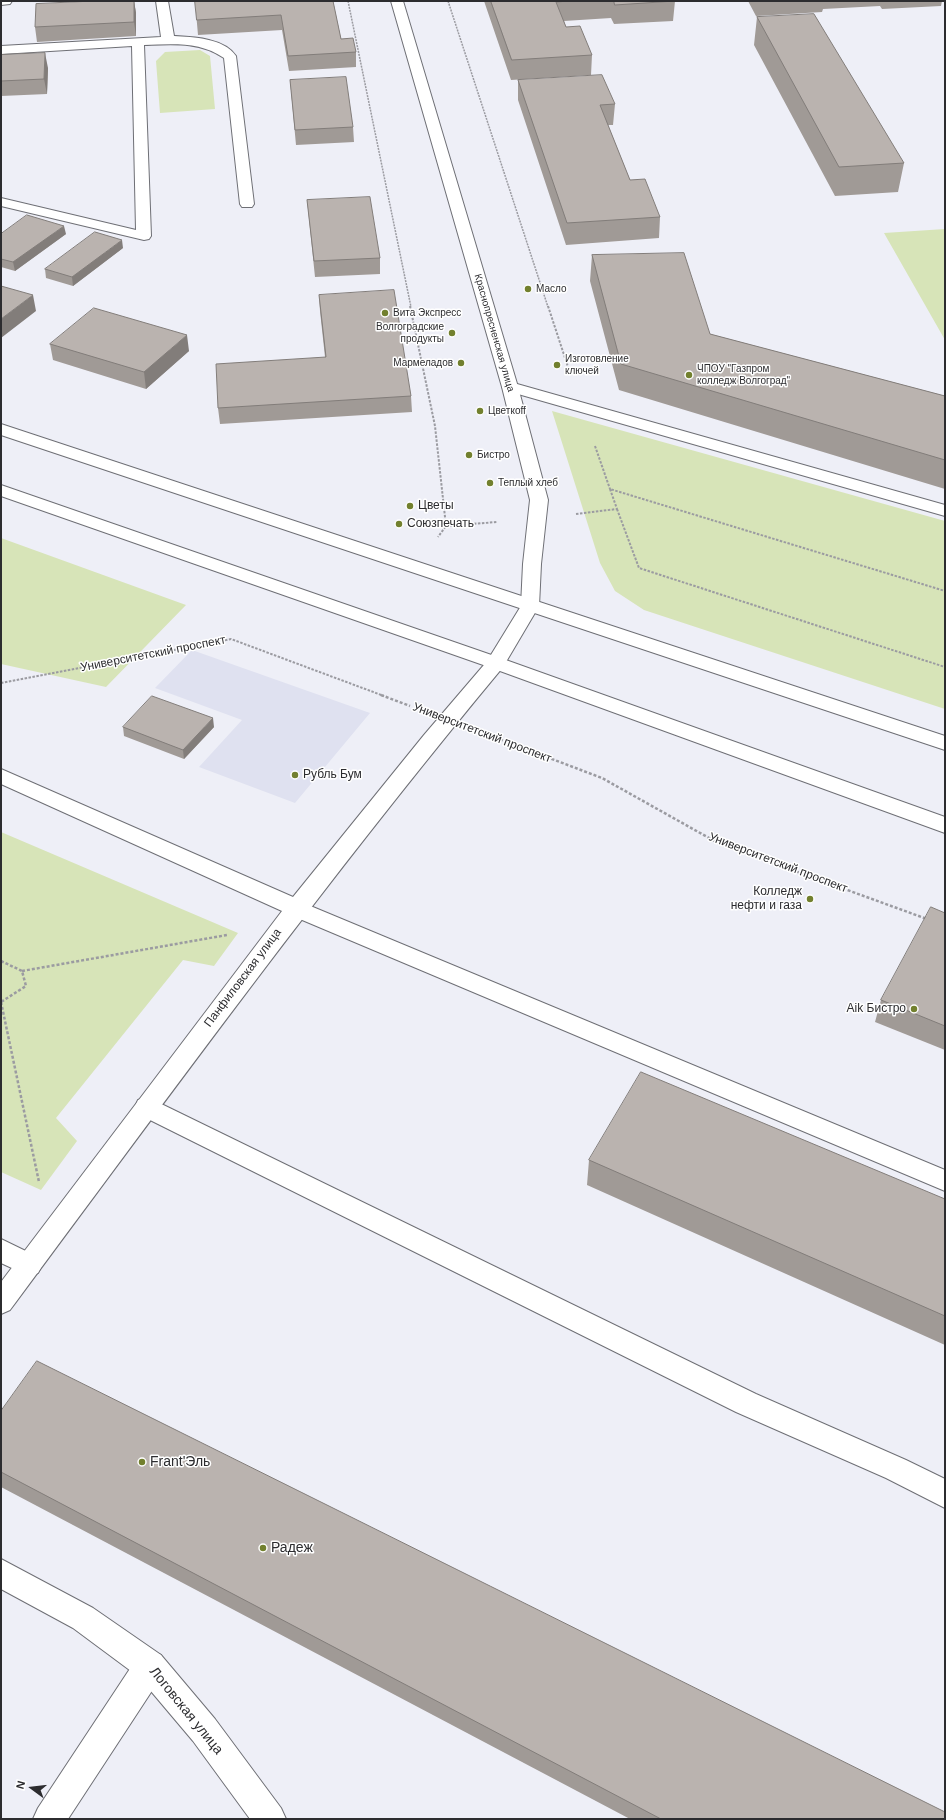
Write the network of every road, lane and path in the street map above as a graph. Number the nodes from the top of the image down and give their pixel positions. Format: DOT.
graph roads {
  1 [pos="1,1"];
  2 [pos="6,1"];
  3 [pos="162,1"];
  4 [pos="348,1"];
  5 [pos="396,1"];
  6 [pos="448,1"];
  7 [pos="168,40"];
  8 [pos="138,42"];
  9 [pos="1,50"];
  10 [pos="1,202"];
  11 [pos="247,204"];
  12 [pos="510,387"];
  13 [pos="581,407"];
  14 [pos="1,429"];
  15 [pos="1,490"];
  16 [pos="617,509"];
  17 [pos="945,511"];
  18 [pos="537,518"];
  19 [pos="446,526"];
  20 [pos="412,567"];
  21 [pos="945,592"];
  22 [pos="530,606"];
  23 [pos="496,663"];
  24 [pos="945,666"];
  25 [pos="1,683"];
  26 [pos="447,720"];
  27 [pos="945,743"];
  28 [pos="1,776"];
  29 [pos="945,825"];
  30 [pos="296,908"];
  31 [pos="930,920"];
  32 [pos="268,945"];
  33 [pos="1,961"];
  34 [pos="22,971"];
  35 [pos="1,1002"];
  36 [pos="146,1107"];
  37 [pos="945,1181"];
  38 [pos="72,1206"];
  39 [pos="1,1250"];
  40 [pos="29,1265"];
  41 [pos="1,1302"];
  42 [pos="945,1494"];
  43 [pos="1,1573"];
  44 [pos="150,1666"];
  45 [pos="49,1819"];
  46 [pos="270,1819"];
  1 -- 2 [label="main road"];
  3 -- 7 [label="main road"];
  4 -- 19 [label="path"];
  5 -- 12 [label="main road, Краснопресненская улица"];
  6 -- 13 [label="path"];
  7 -- 8 [label="main road"];
  7 -- 11 [label="main road"];
  8 -- 9 [label="main road"];
  8 -- 10 [label="main road"];
  12 -- 13 [label="main road"];
  12 -- 18 [label="main road, Краснопресненская улица"];
  13 -- 17 [label="main road"];
  14 -- 20 [label="main road"];
  15 -- 23 [label="main road"];
  16 -- 18 [label="path"];
  16 -- 21 [label="path"];
  16 -- 24 [label="path"];
  18 -- 19 [label="path"];
  18 -- 22 [label="main road, Краснопресненская улица"];
  19 -- 20 [label="path"];
  20 -- 22 [label="main road"];
  22 -- 23 [label="main road, Краснопресненская улица"];
  22 -- 27 [label="main road"];
  23 -- 26 [label="main road, Панфиловская улица"];
  23 -- 29 [label="main road"];
  25 -- 26 [label="path, Университетский проспект"];
  26 -- 30 [label="main road, Панфиловская улица"];
  26 -- 31 [label="path, Университетский проспект"];
  28 -- 30 [label="main road"];
  30 -- 32 [label="main road, Панфиловская улица"];
  30 -- 37 [label="main road"];
  32 -- 34 [label="path"];
  32 -- 36 [label="main road, Панфиловская улица"];
  33 -- 34 [label="path"];
  34 -- 35 [label="path"];
  35 -- 38 [label="path"];
  36 -- 38 [label="main road, Панфиловская улица"];
  36 -- 42 [label="main road"];
  38 -- 40 [label="main road, Панфиловская улица"];
  39 -- 40 [label="main road"];
  40 -- 41 [label="main road, Панфиловская улица"];
  43 -- 44 [label="main road, Логовская улица"];
  44 -- 45 [label="main road"];
  44 -- 46 [label="main road, Логовская улица"];
}
